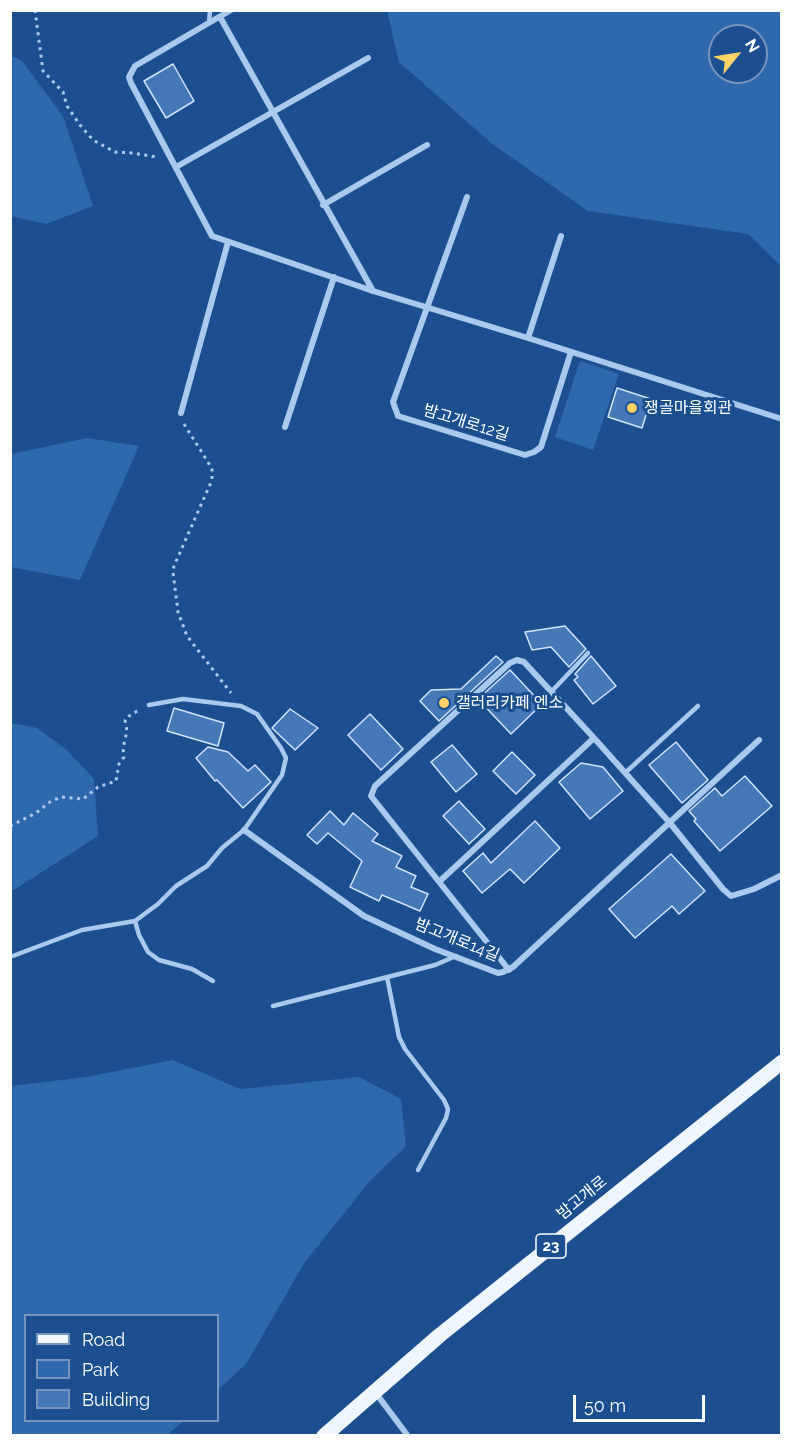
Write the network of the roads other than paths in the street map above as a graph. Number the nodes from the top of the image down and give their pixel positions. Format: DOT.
graph roads {
  1 [pos="210,10"];
  2 [pos="231,10"];
  3 [pos="220,17"];
  4 [pos="209,23"];
  5 [pos="368,58"];
  6 [pos="273,111"];
  7 [pos="427,145"];
  8 [pos="176,167"];
  9 [pos="467,197"];
  10 [pos="323,205"];
  11 [pos="561,236"];
  12 [pos="228,242"];
  13 [pos="334,277"];
  14 [pos="373,291"];
  15 [pos="427,308"];
  16 [pos="528,338"];
  17 [pos="571,352"];
  18 [pos="181,413"];
  19 [pos="782,419"];
  20 [pos="285,428"];
  21 [pos="588,654"];
  22 [pos="551,692"];
  23 [pos="149,705"];
  24 [pos="698,706"];
  25 [pos="594,738"];
  26 [pos="759,740"];
  27 [pos="625,773"];
  28 [pos="670,823"];
  29 [pos="244,830"];
  30 [pos="782,875"];
  31 [pos="440,881"];
  32 [pos="135,921"];
  33 [pos="456,956"];
  34 [pos="10,957"];
  35 [pos="508,970"];
  36 [pos="387,977"];
  37 [pos="213,981"];
  38 [pos="273,1006"];
  39 [pos="782,1062"];
  40 [pos="418,1170"];
  41 [pos="374,1392"];
  42 [pos="324,1436"];
  43 [pos="408,1436"];
  1 -- 4 [label="lane"];
  2 -- 3 [label="street"];
  3 -- 4 [label="street"];
  3 -- 6 [label="street"];
  4 -- 8 [label="street"];
  5 -- 6 [label="street"];
  6 -- 8 [label="street"];
  6 -- 10 [label="street"];
  7 -- 10 [label="street"];
  8 -- 12 [label="street"];
  9 -- 15 [label="street, 밤고개로12길"];
  10 -- 14 [label="street"];
  11 -- 16 [label="street"];
  12 -- 13 [label="street"];
  12 -- 18 [label="street"];
  13 -- 14 [label="street"];
  13 -- 20 [label="street"];
  14 -- 15 [label="street"];
  15 -- 16 [label="street"];
  15 -- 17 [label="street, 밤고개로12길"];
  16 -- 17 [label="street"];
  17 -- 19 [label="street"];
  21 -- 22 [label="lane"];
  22 -- 25 [label="street"];
  22 -- 31 [label="street"];
  23 -- 29 [label="lane"];
  24 -- 27 [label="lane"];
  25 -- 27 [label="street"];
  25 -- 31 [label="street"];
  26 -- 28 [label="street, 밤고개로14길"];
  27 -- 28 [label="street"];
  28 -- 30 [label="street"];
  28 -- 35 [label="street, 밤고개로14길"];
  29 -- 32 [label="lane"];
  29 -- 33 [label="street, 밤고개로14길"];
  31 -- 35 [label="street"];
  32 -- 34 [label="lane"];
  32 -- 37 [label="lane"];
  33 -- 35 [label="street, 밤고개로14길"];
  33 -- 36 [label="lane"];
  36 -- 38 [label="lane"];
  36 -- 40 [label="lane"];
  39 -- 41 [label="main road, 밤고개로 / 23"];
  41 -- 42 [label="main road, 밤고개로 / 23"];
  41 -- 43 [label="street"];
}
